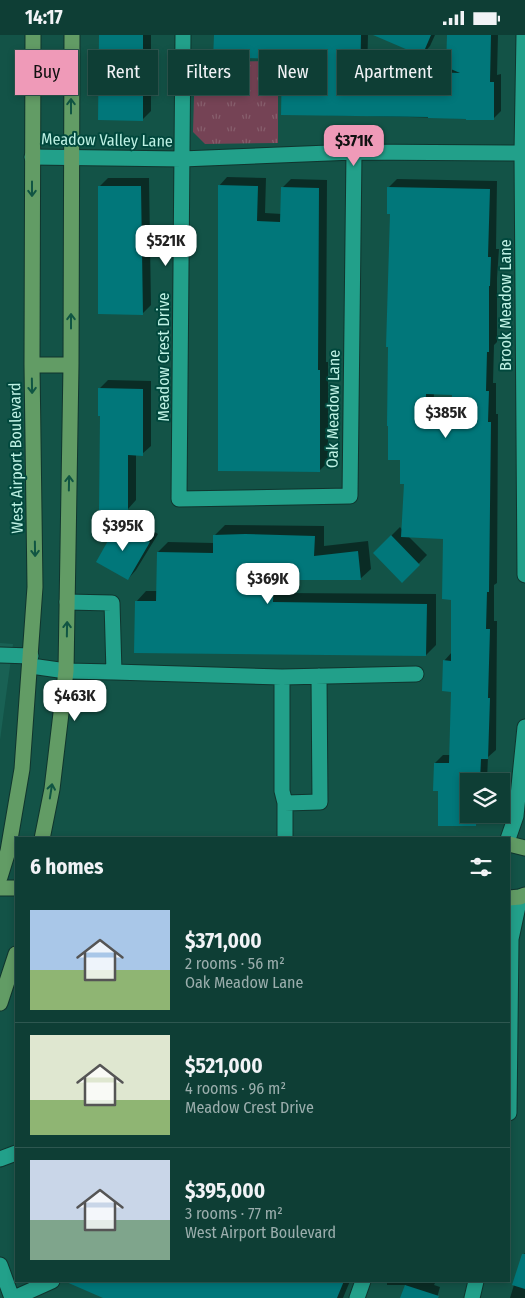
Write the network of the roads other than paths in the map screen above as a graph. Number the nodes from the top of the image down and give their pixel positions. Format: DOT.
graph roads {
  1 [pos="33,35"];
  2 [pos="72,35"];
  3 [pos="183,35"];
  4 [pos="524,35"];
  5 [pos="354,152"];
  6 [pos="523,153"];
  7 [pos="32,157"];
  8 [pos="71,157"];
  9 [pos="182,159"];
  10 [pos="32,365"];
  11 [pos="71,365"];
  12 [pos="179,499"];
  13 [pos="525,575"];
  14 [pos="67,602"];
  15 [pos="0,655"];
  16 [pos="31,661"];
  17 [pos="66,671"];
  18 [pos="114,672"];
  19 [pos="416,674"];
  20 [pos="320,676"];
  21 [pos="282,677"];
  22 [pos="525,727"];
  23 [pos="284,803"];
  24 [pos="516,816"];
  25 [pos="42,837"];
  26 [pos="285,837"];
  27 [pos="509,837"];
  28 [pos="519,846"];
  29 [pos="8,851"];
  30 [pos="0,877"];
  31 [pos="15,888"];
  32 [pos="0,889"];
  33 [pos="518,897"];
  34 [pos="510,932"];
  35 [pos="511,939"];
  36 [pos="15,957"];
  37 [pos="0,1003"];
  38 [pos="510,1026"];
  39 [pos="15,1153"];
  40 [pos="0,1159"];
  41 [pos="0,1265"];
  42 [pos="50,1282"];
  43 [pos="363,1282"];
  44 [pos="476,1282"];
  45 [pos="13,1298"];
  46 [pos="357,1298"];
  47 [pos="472,1298"];
  1 -- 7 [label="main road, West Airport Boulevard"];
  8 -- 2 [label="main road, one-way"];
  3 -- 9 [label="street, Meadow Crest Drive"];
  4 -- 6 [label="street, Brook Meadow Lane"];
  5 -- 6 [label="street, Meadow Valley Lane"];
  5 -- 9 [label="street, Meadow Valley Lane"];
  5 -- 12 [label="street, Oak Meadow Lane"];
  6 -- 13 [label="street, Brook Meadow Lane"];
  7 -- 8 [label="street, Meadow Valley Lane"];
  7 -- 10 [label="main road, West Airport Boulevard, one-way"];
  8 -- 9 [label="street, Meadow Valley Lane"];
  11 -- 8 [label="main road, one-way"];
  9 -- 12 [label="street, Meadow Crest Drive"];
  10 -- 11 [label="main road"];
  10 -- 16 [label="main road, West Airport Boulevard, one-way"];
  14 -- 11 [label="main road, one-way"];
  17 -- 14 [label="main road, one-way"];
  14 -- 18 [label="street"];
  15 -- 16 [label="street"];
  16 -- 17 [label="street"];
  16 -- 29 [label="main road, West Airport Boulevard"];
  17 -- 18 [label="street"];
  25 -- 17 [label="main road, one-way"];
  18 -- 21 [label="street"];
  19 -- 20 [label="street"];
  20 -- 21 [label="street"];
  20 -- 23 [label="street"];
  21 -- 23 [label="street"];
  22 -- 24 [label="street"];
  23 -- 26 [label="street"];
  24 -- 27 [label="street"];
  24 -- 28 [label="street"];
  29 -- 30 [label="main road, West Airport Boulevard"];
  31 -- 32 [label="main road"];
  33 -- 35 [label="street"];
  34 -- 35 [label="street"];
  35 -- 38 [label="street"];
  36 -- 37 [label="main road"];
  39 -- 40 [label="street"];
  41 -- 45 [label="street"];
  42 -- 45 [label="street"];
  43 -- 46 [label="street"];
  44 -- 47 [label="street"];
}
